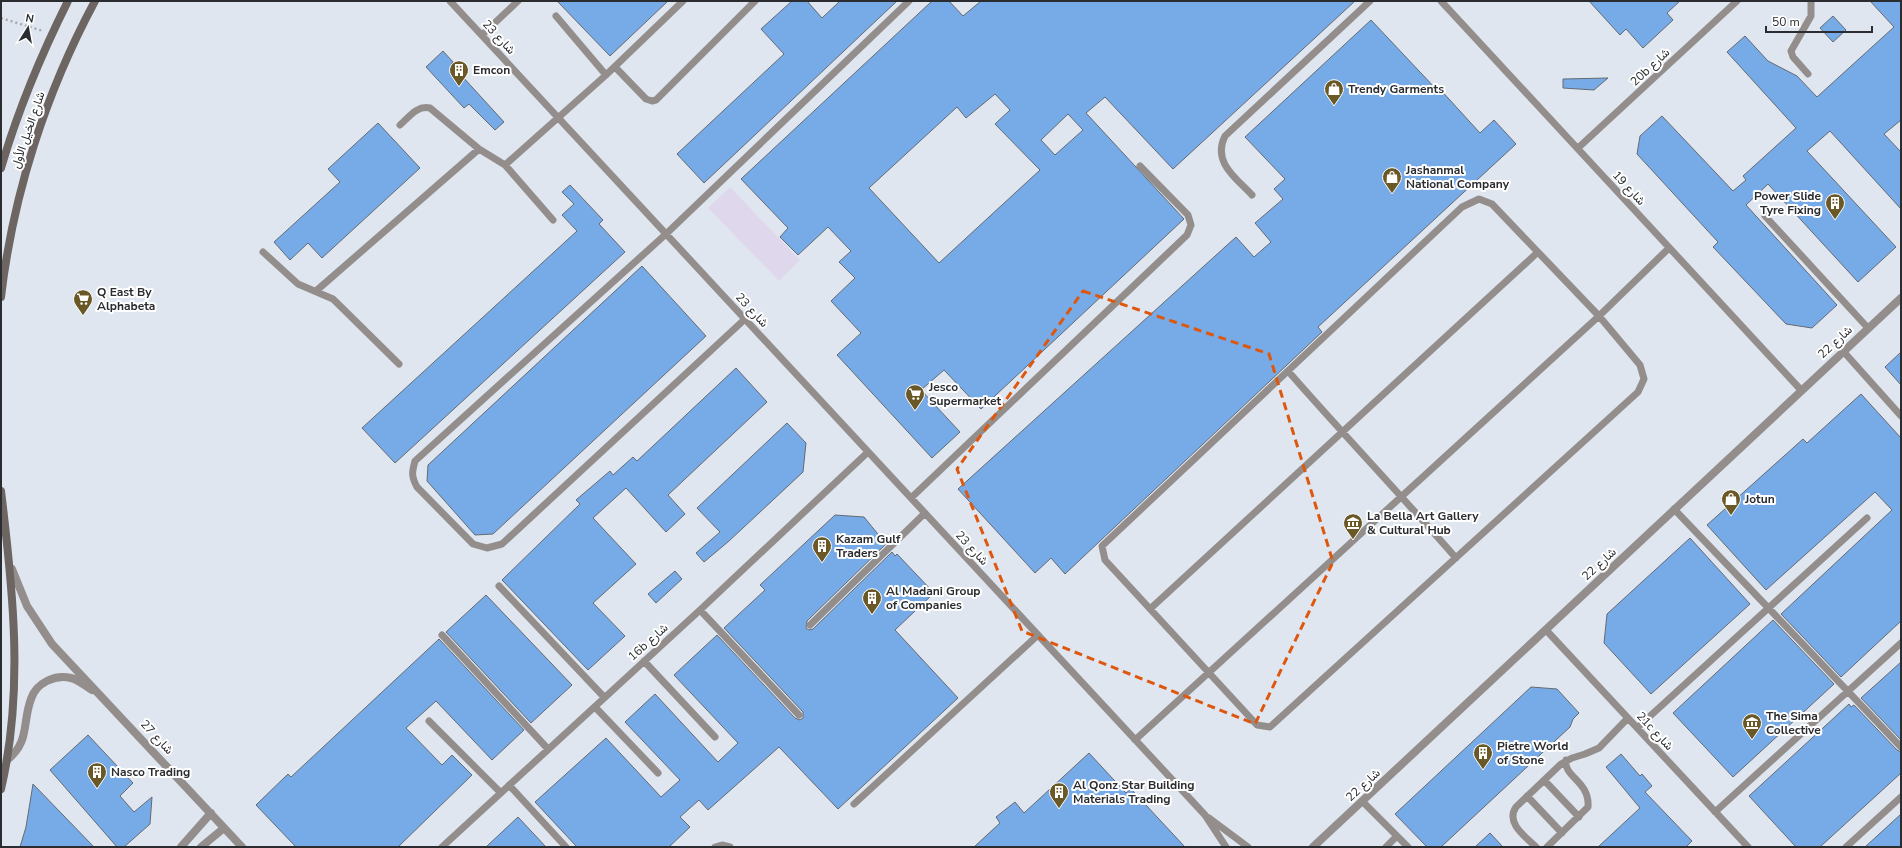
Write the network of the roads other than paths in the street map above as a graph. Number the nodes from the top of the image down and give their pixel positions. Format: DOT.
graph roads {
  1 [pos="68,1"];
  2 [pos="95,1"];
  3 [pos="450,1"];
  4 [pos="518,1"];
  5 [pos="682,1"];
  6 [pos="755,1"];
  7 [pos="909,1"];
  8 [pos="1370,1"];
  9 [pos="1441,1"];
  10 [pos="1737,1"];
  11 [pos="1811,1"];
  12 [pos="556,16"];
  13 [pos="482,35"];
  14 [pos="615,67"];
  15 [pos="1808,74"];
  16 [pos="606,75"];
  17 [pos="558,117"];
  18 [pos="400,125"];
  19 [pos="1578,148"];
  20 [pos="478,149"];
  21 [pos="505,166"];
  22 [pos="1140,166"];
  23 [pos="1,168"];
  24 [pos="1252,194"];
  25 [pos="1765,216"];
  26 [pos="553,220"];
  27 [pos="666,234"];
  28 [pos="1669,248"];
  29 [pos="262,252"];
  30 [pos="1538,252"];
  31 [pos="316,291"];
  32 [pos="1,297"];
  33 [pos="1901,298"];
  34 [pos="1599,316"];
  35 [pos="746,319"];
  36 [pos="1868,328"];
  37 [pos="1843,351"];
  38 [pos="398,364"];
  39 [pos="1288,371"];
  40 [pos="1801,390"];
  41 [pos="1901,416"];
  42 [pos="1342,433"];
  43 [pos="868,452"];
  44 [pos="1,491"];
  45 [pos="1402,496"];
  46 [pos="911,498"];
  47 [pos="1674,509"];
  48 [pos="925,513"];
  49 [pos="1867,518"];
  50 [pos="1456,558"];
  51 [pos="10,562"];
  52 [pos="499,586"];
  53 [pos="1769,608"];
  54 [pos="1150,609"];
  55 [pos="700,610"];
  56 [pos="810,625"];
  57 [pos="1546,630"];
  58 [pos="442,635"];
  59 [pos="1038,635"];
  60 [pos="1901,643"];
  61 [pos="644,661"];
  62 [pos="1209,672"];
  63 [pos="1848,691"];
  64 [pos="103,697"];
  65 [pos="604,697"];
  66 [pos="594,707"];
  67 [pos="799,715"];
  68 [pos="1628,718"];
  69 [pos="429,721"];
  70 [pos="1637,728"];
  71 [pos="714,737"];
  72 [pos="1135,740"];
  73 [pos="1901,747"];
  74 [pos="548,749"];
  75 [pos="7,760"];
  76 [pos="1566,760"];
  77 [pos="658,773"];
  78 [pos="1544,780"];
  79 [pos="509,785"];
  80 [pos="1,790"];
  81 [pos="501,793"];
  82 [pos="1527,796"];
  83 [pos="1901,797"];
  84 [pos="1363,802"];
  85 [pos="854,804"];
  86 [pos="1715,812"];
  87 [pos="211,813"];
  88 [pos="1205,815"];
  89 [pos="1579,817"];
  90 [pos="224,828"];
  91 [pos="1562,833"];
  92 [pos="1397,836"];
  93 [pos="181,847"];
  94 [pos="201,847"];
  95 [pos="242,847"];
  96 [pos="442,847"];
  97 [pos="566,847"];
  98 [pos="715,847"];
  99 [pos="730,847"];
  100 [pos="1226,847"];
  101 [pos="1248,847"];
  102 [pos="1313,847"];
  103 [pos="1386,847"];
  104 [pos="1408,847"];
  105 [pos="1536,847"];
  106 [pos="1547,847"];
  107 [pos="1748,847"];
  108 [pos="1846,847"];
  1 -- 23 [label="main road, شارع الخيل الأول"];
  2 -- 32 [label="main road, شارع الخيل الأول"];
  3 -- 13 [label="lane, شارع 23"];
  4 -- 13 [label="lane"];
  5 -- 14 [label="lane"];
  6 -- 14 [label="lane"];
  7 -- 27 [label="lane"];
  8 -- 24 [label="lane"];
  9 -- 19 [label="lane, شارع 19"];
  10 -- 19 [label="lane, 20b شارع"];
  11 -- 15 [label="lane"];
  12 -- 16 [label="lane"];
  13 -- 17 [label="lane, شارع 23"];
  14 -- 16 [label="lane"];
  16 -- 17 [label="lane"];
  17 -- 21 [label="lane"];
  17 -- 27 [label="lane, شارع 23"];
  18 -- 20 [label="lane"];
  19 -- 28 [label="lane, شارع 19"];
  20 -- 21 [label="lane"];
  20 -- 31 [label="lane"];
  21 -- 26 [label="lane"];
  22 -- 46 [label="lane"];
  25 -- 36 [label="lane"];
  27 -- 35 [label="lane, شارع 23"];
  27 -- 35 [label="lane"];
  28 -- 34 [label="lane"];
  28 -- 40 [label="lane, شارع 19"];
  29 -- 31 [label="lane"];
  30 -- 34 [label="lane"];
  30 -- 39 [label="lane"];
  30 -- 42 [label="lane"];
  31 -- 38 [label="lane"];
  33 -- 36 [label="street, شارع 22"];
  34 -- 45 [label="lane"];
  34 -- 50 [label="lane"];
  35 -- 43 [label="lane, شارع 23"];
  36 -- 37 [label="street, شارع 22"];
  37 -- 40 [label="street, شارع 22"];
  37 -- 41 [label="lane"];
  39 -- 42 [label="lane"];
  39 -- 54 [label="lane"];
  40 -- 47 [label="street, شارع 22"];
  42 -- 45 [label="lane"];
  42 -- 54 [label="lane"];
  43 -- 46 [label="lane, شارع 23"];
  43 -- 55 [label="lane, 16b شارع"];
  44 -- 51 [label="main road"];
  45 -- 50 [label="lane"];
  45 -- 62 [label="lane"];
  46 -- 48 [label="lane, شارع 23"];
  47 -- 53 [label="lane"];
  47 -- 57 [label="street, شارع 22"];
  48 -- 56 [label="lane"];
  48 -- 59 [label="lane, شارع 23"];
  49 -- 53 [label="lane"];
  50 -- 62 [label="lane"];
  51 -- 64 [label="street, شارع 27"];
  51 -- 75 [label="main road"];
  52 -- 65 [label="lane"];
  53 -- 63 [label="lane"];
  53 -- 70 [label="lane"];
  54 -- 62 [label="lane"];
  55 -- 61 [label="lane, 16b شارع"];
  55 -- 67 [label="lane"];
  57 -- 68 [label="lane, 21c شارع"];
  57 -- 84 [label="street, شارع 22"];
  58 -- 74 [label="lane"];
  59 -- 72 [label="lane, شارع 23"];
  59 -- 85 [label="lane"];
  60 -- 63 [label="lane"];
  61 -- 65 [label="lane, 16b شارع"];
  61 -- 71 [label="lane"];
  62 -- 72 [label="lane"];
  63 -- 73 [label="lane"];
  63 -- 86 [label="lane"];
  64 -- 75 [label="street, شارع 27"];
  64 -- 87 [label="street, شارع 27"];
  65 -- 66 [label="lane, 16b شارع"];
  66 -- 74 [label="lane, 16b شارع"];
  66 -- 77 [label="lane"];
  68 -- 70 [label="lane, 21c شارع"];
  68 -- 76 [label="lane"];
  69 -- 81 [label="lane"];
  70 -- 86 [label="lane, 21c شارع"];
  72 -- 88 [label="lane, شارع 23"];
  74 -- 79 [label="lane, 16b شارع"];
  75 -- 80 [label="main road"];
  76 -- 78 [label="lane"];
  76 -- 89 [label="lane"];
  78 -- 82 [label="lane"];
  78 -- 89 [label="lane"];
  79 -- 81 [label="lane, 16b شارع"];
  79 -- 97 [label="lane"];
  81 -- 96 [label="lane, 16b شارع"];
  82 -- 91 [label="lane"];
  82 -- 105 [label="lane"];
  83 -- 108 [label="lane"];
  84 -- 92 [label="lane"];
  84 -- 102 [label="street, شارع 22"];
  86 -- 107 [label="lane, 21c شارع"];
  87 -- 90 [label="street, شارع 27"];
  87 -- 93 [label="street"];
  88 -- 100 [label="lane, شارع 23"];
  88 -- 101 [label="lane, شارع 23"];
  89 -- 91 [label="lane"];
  90 -- 94 [label="street"];
  90 -- 95 [label="street, شارع 27"];
  91 -- 106 [label="lane"];
  92 -- 103 [label="lane"];
  92 -- 104 [label="lane"];
  98 -- 99 [label="lane"];
}
